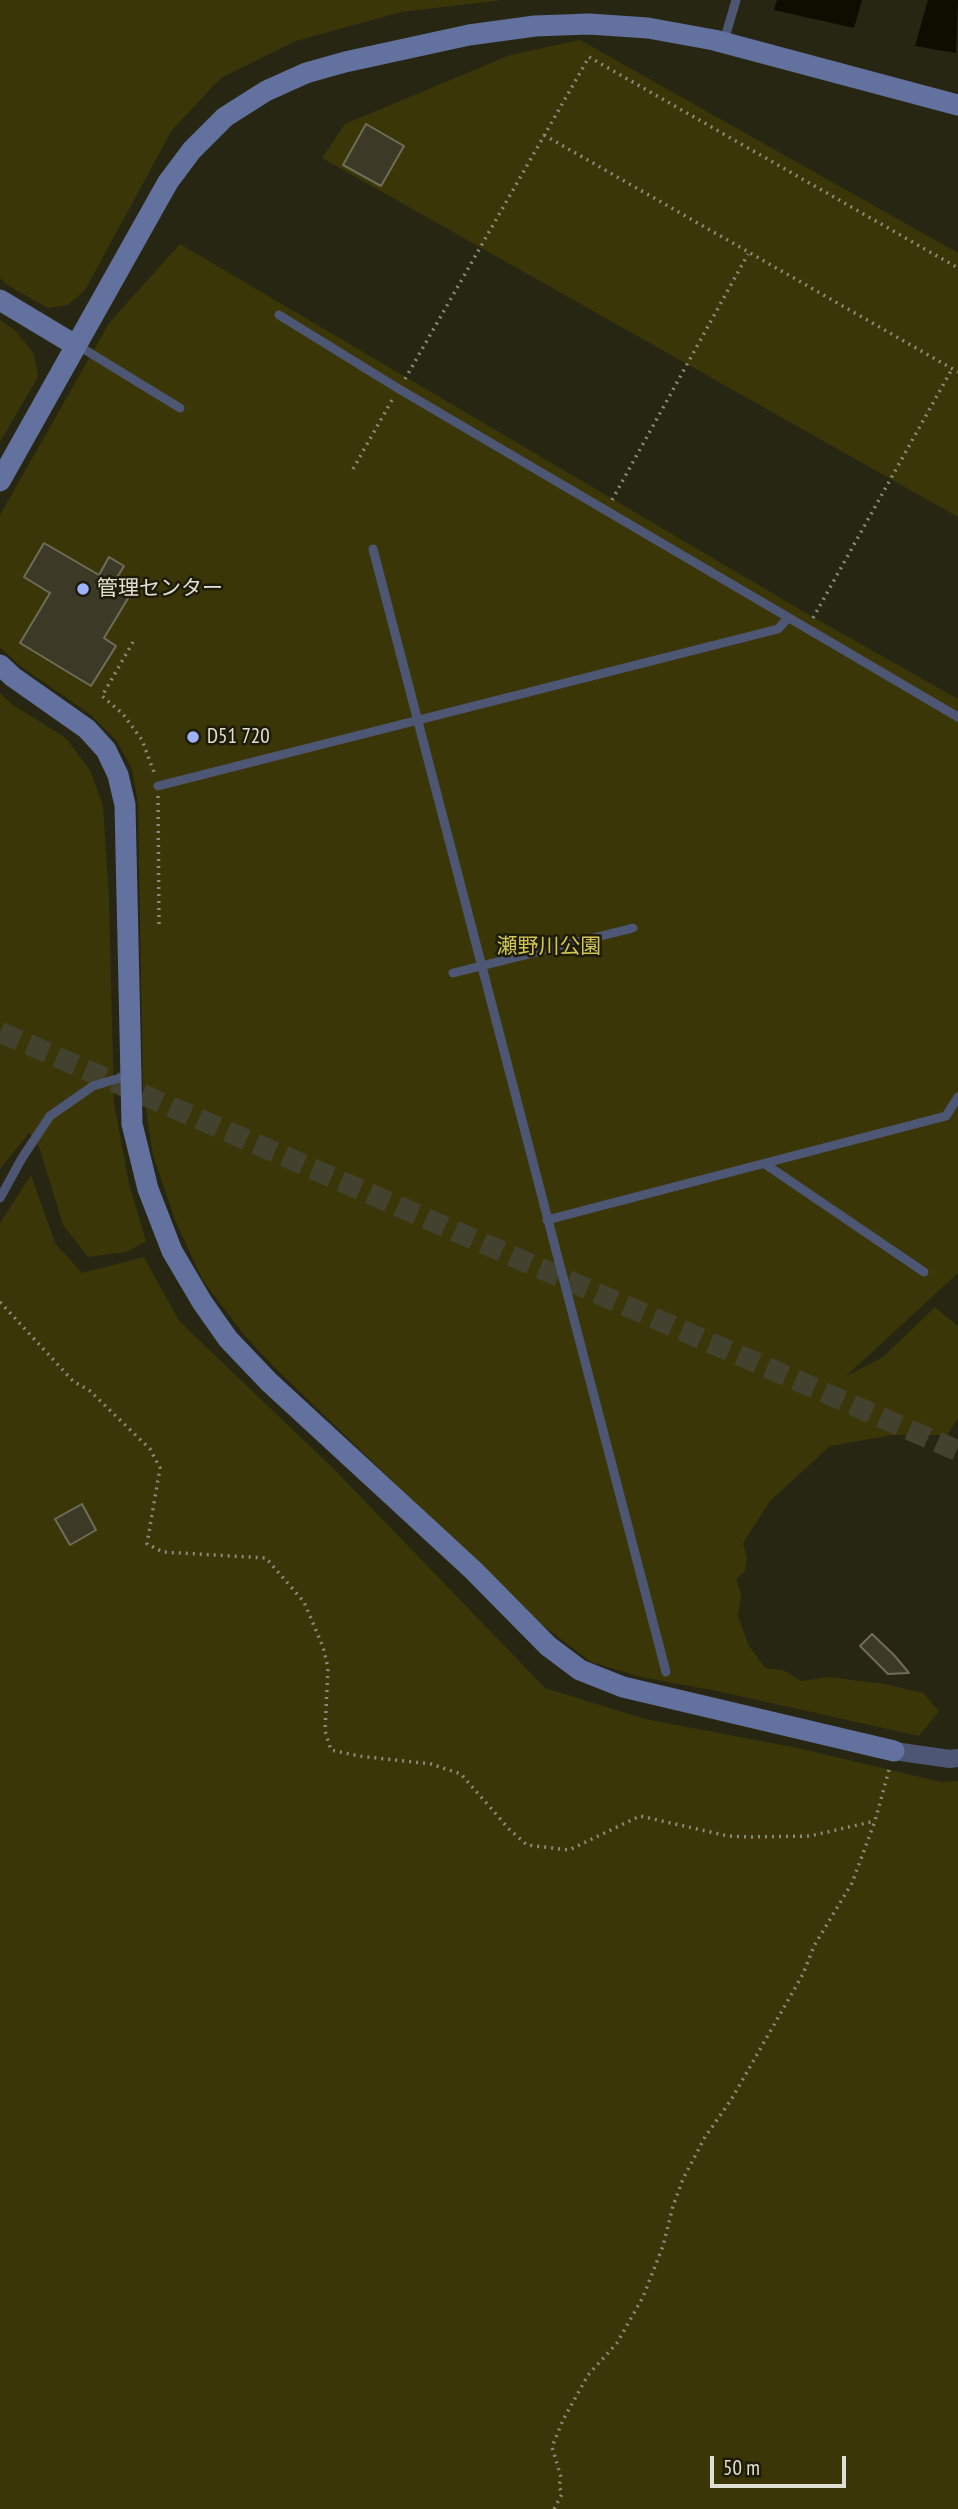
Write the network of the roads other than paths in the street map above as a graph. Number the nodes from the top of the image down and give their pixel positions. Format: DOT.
graph roads {
  1 [pos="736,0"];
  2 [pos="724,43"];
  3 [pos="958,105"];
  4 [pos="0,300"];
  5 [pos="279,315"];
  6 [pos="75,345"];
  7 [pos="180,408"];
  8 [pos="0,481"];
  9 [pos="373,549"];
  10 [pos="788,618"];
  11 [pos="0,665"];
  12 [pos="958,718"];
  13 [pos="418,722"];
  14 [pos="158,786"];
  15 [pos="633,928"];
  16 [pos="481,966"];
  17 [pos="453,973"];
  18 [pos="130,1075"];
  19 [pos="958,1097"];
  20 [pos="765,1164"];
  21 [pos="0,1198"];
  22 [pos="547,1220"];
  23 [pos="924,1272"];
  24 [pos="666,1672"];
  25 [pos="894,1751"];
  26 [pos="958,1758"];
  1 -- 2 [label="lane"];
  2 -- 3 [label="street"];
  2 -- 6 [label="street"];
  4 -- 6 [label="street"];
  5 -- 10 [label="lane"];
  6 -- 7 [label="lane"];
  6 -- 8 [label="street"];
  9 -- 13 [label="lane"];
  10 -- 12 [label="lane"];
  10 -- 13 [label="lane"];
  11 -- 18 [label="street"];
  13 -- 14 [label="lane"];
  13 -- 16 [label="lane"];
  15 -- 16 [label="lane"];
  16 -- 17 [label="lane"];
  16 -- 22 [label="lane"];
  18 -- 21 [label="lane"];
  18 -- 25 [label="street"];
  19 -- 20 [label="lane"];
  20 -- 22 [label="lane"];
  20 -- 23 [label="lane"];
  22 -- 24 [label="lane"];
  25 -- 26 [label="street"];
}
